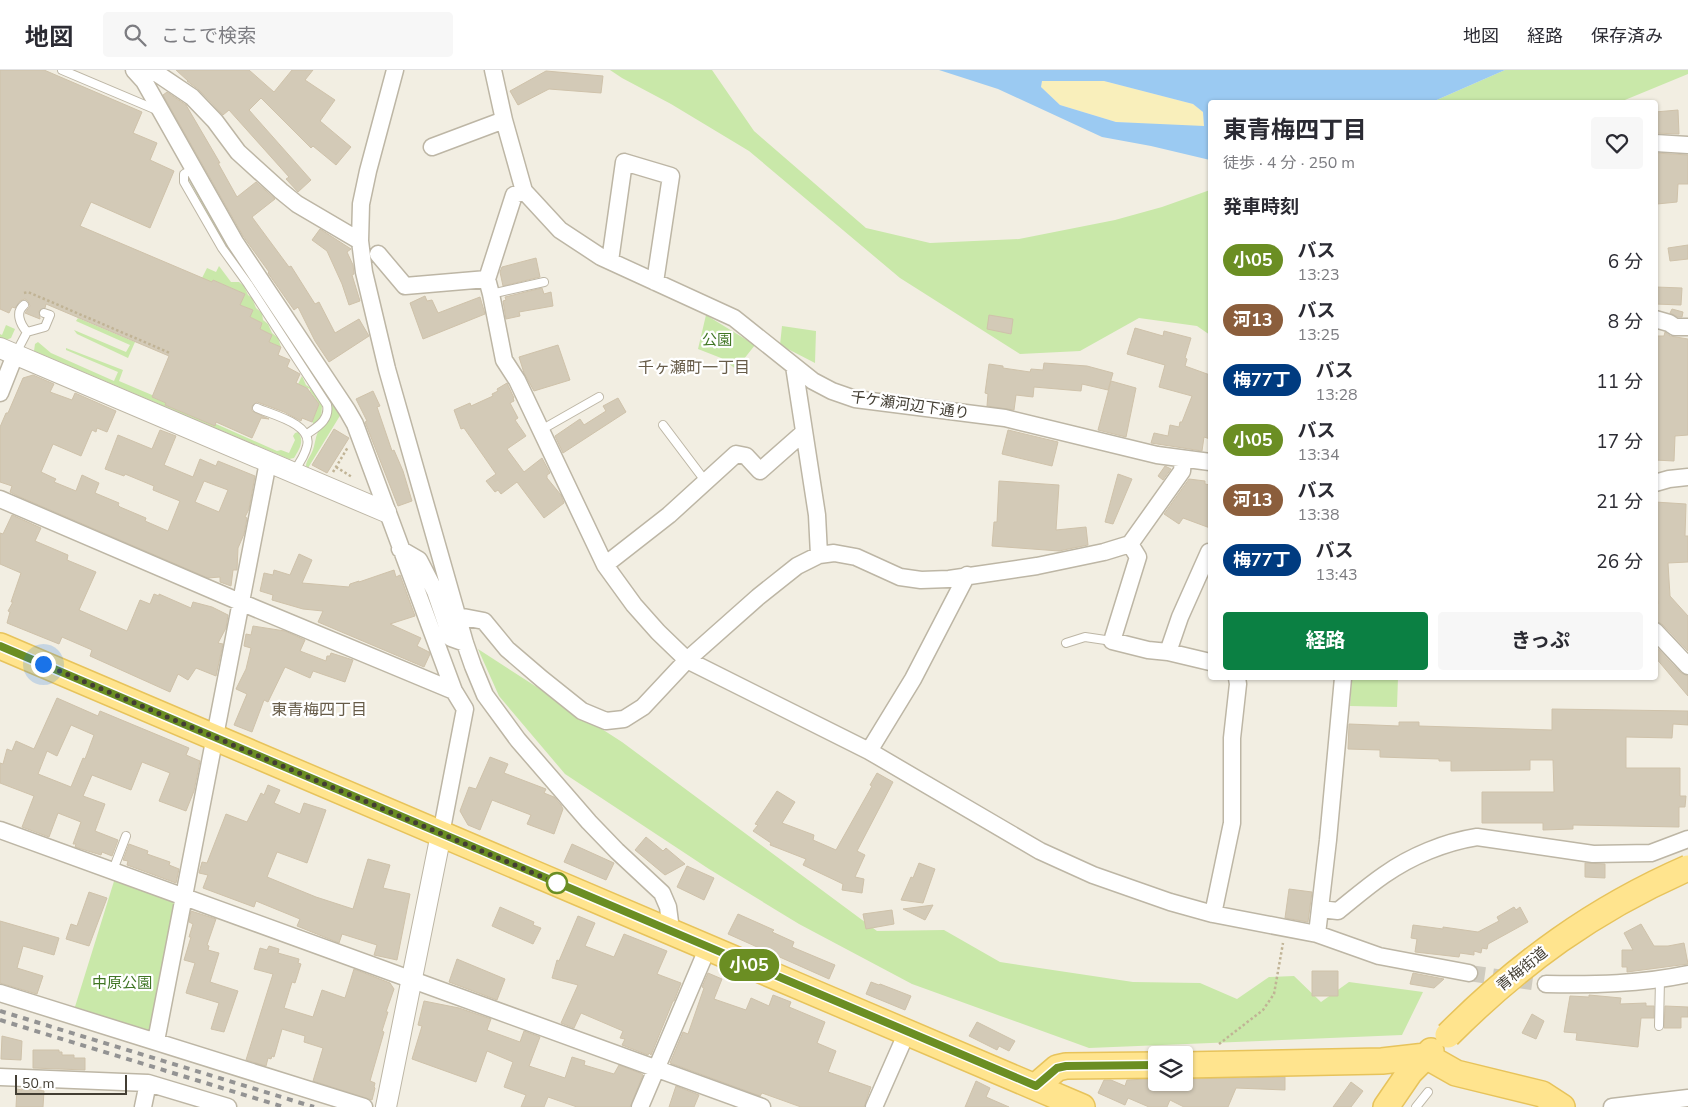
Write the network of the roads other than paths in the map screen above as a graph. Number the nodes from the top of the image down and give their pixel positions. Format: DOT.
graph roads {
  1 [pos="62,70"];
  2 [pos="134,70"];
  3 [pos="152,70"];
  4 [pos="395,70"];
  5 [pos="493,70"];
  6 [pos="162,113"];
  7 [pos="504,120"];
  8 [pos="1658,143"];
  9 [pos="1688,145"];
  10 [pos="432,147"];
  11 [pos="193,168"];
  12 [pos="524,191"];
  13 [pos="360,241"];
  14 [pos="378,254"];
  15 [pos="610,261"];
  16 [pos="544,282"];
  17 [pos="655,282"];
  18 [pos="489,287"];
  19 [pos="24,305"];
  20 [pos="44,313"];
  21 [pos="1658,320"];
  22 [pos="1688,327"];
  23 [pos="26,332"];
  24 [pos="7,351"];
  25 [pos="794,366"];
  26 [pos="0,393"];
  27 [pos="599,398"];
  28 [pos="257,408"];
  29 [pos="663,425"];
  30 [pos="541,430"];
  31 [pos="803,433"];
  32 [pos="307,434"];
  33 [pos="1183,458"];
  34 [pos="268,462"];
  35 [pos="1208,462"];
  36 [pos="294,473"];
  37 [pos="1688,478"];
  38 [pos="706,482"];
  39 [pos="1658,482"];
  40 [pos="0,499"];
  41 [pos="386,512"];
  42 [pos="1130,544"];
  43 [pos="400,549"];
  44 [pos="1208,554"];
  45 [pos="819,555"];
  46 [pos="605,565"];
  47 [pos="967,575"];
  48 [pos="240,602"];
  49 [pos="458,616"];
  50 [pos="1658,634"];
  51 [pos="1112,641"];
  52 [pos="465,643"];
  53 [pos="1066,643"];
  54 [pos="0,646"];
  55 [pos="1168,652"];
  56 [pos="688,660"];
  57 [pos="1208,662"];
  58 [pos="1688,666"];
  59 [pos="1237,680"];
  60 [pos="1342,680"];
  61 [pos="454,691"];
  62 [pos="215,738"];
  63 [pos="868,752"];
  64 [pos="0,830"];
  65 [pos="441,834"];
  66 [pos="126,836"];
  67 [pos="1688,839"];
  68 [pos="1688,868"];
  69 [pos="113,870"];
  70 [pos="183,897"];
  71 [pos="1320,909"];
  72 [pos="1213,914"];
  73 [pos="671,930"];
  74 [pos="1317,934"];
  75 [pos="708,947"];
  76 [pos="1469,973"];
  77 [pos="1688,974"];
  78 [pos="411,979"];
  79 [pos="1660,980"];
  80 [pos="1546,984"];
  81 [pos="0,993"];
  82 [pos="1659,1026"];
  83 [pos="907,1032"];
  84 [pos="156,1041"];
  85 [pos="1426,1056"];
  86 [pos="1148,1065"];
  87 [pos="1193,1065"];
  88 [pos="656,1068"];
  89 [pos="0,1077"];
  90 [pos="148,1083"];
  91 [pos="1036,1086"];
  92 [pos="1428,1092"];
  93 [pos="1688,1098"];
  94 [pos="143,1107"];
  95 [pos="228,1107"];
  96 [pos="364,1107"];
  97 [pos="386,1107"];
  98 [pos="640,1107"];
  99 [pos="762,1107"];
  100 [pos="874,1107"];
  101 [pos="1082,1107"];
  102 [pos="1386,1107"];
  103 [pos="1416,1107"];
  104 [pos="1562,1107"];
  105 [pos="1612,1107"];
  1 -- 6 [label="lane"];
  2 -- 6 [label="street"];
  3 -- 13 [label="street"];
  4 -- 13 [label="street"];
  5 -- 7 [label="street, 千ケ瀬河辺下通り"];
  6 -- 11 [label="street"];
  7 -- 10 [label="street"];
  7 -- 12 [label="street, 千ケ瀬河辺下通り"];
  8 -- 9 [label="street"];
  11 -- 32 [label="lane"];
  11 -- 41 [label="street"];
  12 -- 15 [label="street, 千ケ瀬河辺下通り"];
  12 -- 18 [label="street"];
  13 -- 49 [label="street"];
  14 -- 18 [label="street"];
  15 -- 17 [label="street, 千ケ瀬河辺下通り"];
  15 -- 17 [label="street"];
  16 -- 18 [label="lane"];
  17 -- 25 [label="street, 千ケ瀬河辺下通り"];
  18 -- 30 [label="street"];
  19 -- 23 [label="lane"];
  20 -- 23 [label="lane"];
  21 -- 22 [label="street"];
  23 -- 24 [label="lane"];
  24 -- 26 [label="street"];
  24 -- 34 [label="street"];
  25 -- 31 [label="street"];
  25 -- 33 [label="street, 千ケ瀬河辺下通り"];
  27 -- 30 [label="lane"];
  28 -- 32 [label="lane"];
  29 -- 38 [label="lane"];
  30 -- 46 [label="street"];
  31 -- 38 [label="street"];
  31 -- 45 [label="street"];
  32 -- 36 [label="lane"];
  33 -- 35 [label="street, 千ケ瀬河辺下通り"];
  33 -- 42 [label="street"];
  34 -- 36 [label="street"];
  34 -- 48 [label="street"];
  36 -- 41 [label="street"];
  37 -- 39 [label="street"];
  38 -- 46 [label="street"];
  40 -- 48 [label="street"];
  41 -- 43 [label="street"];
  42 -- 47 [label="street"];
  42 -- 51 [label="street"];
  43 -- 52 [label="street"];
  43 -- 61 [label="street"];
  44 -- 55 [label="street"];
  45 -- 47 [label="street"];
  45 -- 56 [label="street"];
  46 -- 56 [label="street"];
  47 -- 63 [label="street"];
  48 -- 61 [label="street"];
  48 -- 62 [label="street"];
  49 -- 52 [label="street"];
  49 -- 56 [label="street"];
  50 -- 58 [label="street"];
  51 -- 53 [label="lane"];
  51 -- 55 [label="street"];
  52 -- 73 [label="street"];
  54 -- 62 [label="main road"];
  55 -- 57 [label="street"];
  56 -- 63 [label="street"];
  59 -- 72 [label="street"];
  60 -- 71 [label="street"];
  61 -- 65 [label="street"];
  62 -- 65 [label="main road"];
  62 -- 70 [label="street"];
  63 -- 72 [label="street"];
  64 -- 69 [label="street"];
  65 -- 73 [label="main road"];
  65 -- 78 [label="street"];
  66 -- 69 [label="lane"];
  67 -- 71 [label="street"];
  68 -- 85 [label="main road, 青梅街道, bridge"];
  69 -- 70 [label="street"];
  70 -- 78 [label="street"];
  70 -- 84 [label="street"];
  71 -- 74 [label="street"];
  72 -- 74 [label="street"];
  73 -- 75 [label="main road"];
  74 -- 76 [label="street"];
  75 -- 83 [label="main road"];
  75 -- 88 [label="street"];
  77 -- 79 [label="street"];
  78 -- 88 [label="street"];
  78 -- 97 [label="street"];
  79 -- 80 [label="street"];
  79 -- 82 [label="lane"];
  81 -- 84 [label="street"];
  83 -- 91 [label="main road"];
  83 -- 100 [label="street"];
  84 -- 96 [label="street"];
  85 -- 87 [label="main road"];
  85 -- 102 [label="main road, 青梅街道"];
  85 -- 104 [label="main road"];
  86 -- 91 [label="main road"];
  88 -- 98 [label="street"];
  88 -- 99 [label="street"];
  89 -- 90 [label="street"];
  90 -- 94 [label="street"];
  90 -- 95 [label="street"];
  91 -- 101 [label="main road"];
  92 -- 103 [label="lane"];
  93 -- 105 [label="street"];
}
